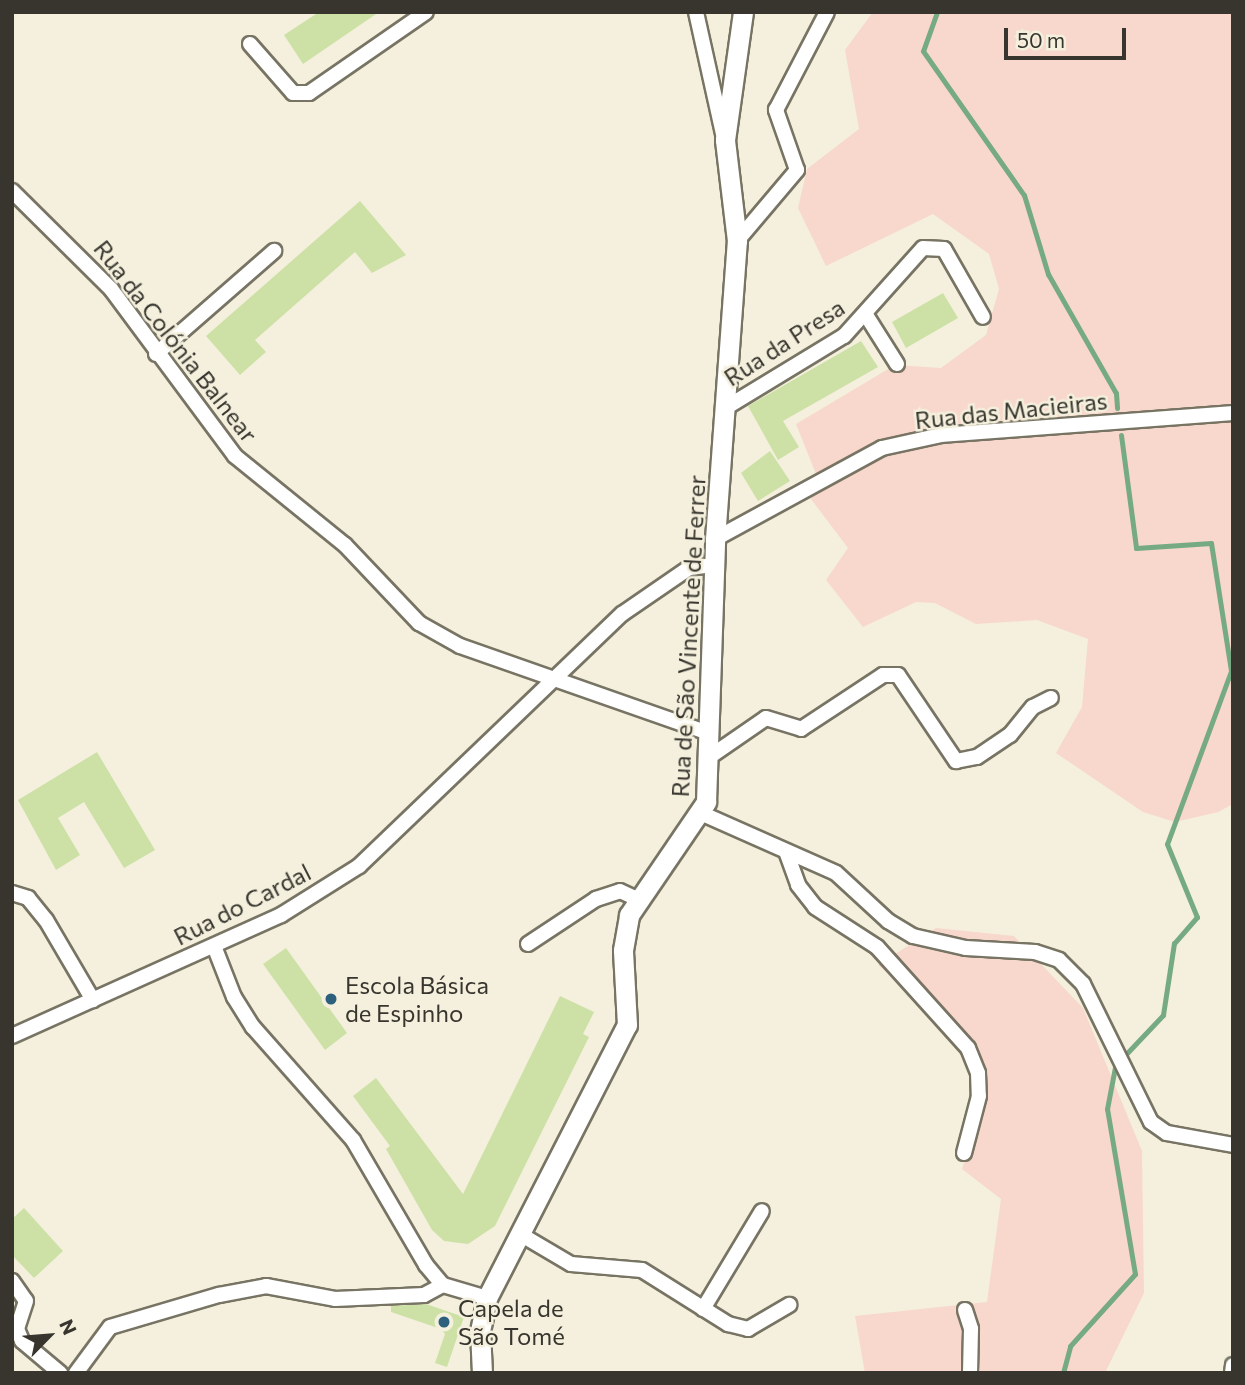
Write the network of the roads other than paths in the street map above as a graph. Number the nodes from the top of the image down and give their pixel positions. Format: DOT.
graph roads {
  1 [pos="426,12"];
  2 [pos="696,12"];
  3 [pos="743,12"];
  4 [pos="827,12"];
  5 [pos="250,44"];
  6 [pos="725,140"];
  7 [pos="12,191"];
  8 [pos="737,241"];
  9 [pos="274,251"];
  10 [pos="866,315"];
  11 [pos="983,317"];
  12 [pos="156,354"];
  13 [pos="897,364"];
  14 [pos="727,407"];
  15 [pos="1233,413"];
  16 [pos="715,539"];
  17 [pos="715,565"];
  18 [pos="553,680"];
  19 [pos="1051,698"];
  20 [pos="705,732"];
  21 [pos="708,758"];
  22 [pos="703,814"];
  23 [pos="787,854"];
  24 [pos="12,893"];
  25 [pos="637,899"];
  26 [pos="528,944"];
  27 [pos="214,946"];
  28 [pos="93,1000"];
  29 [pos="12,1036"];
  30 [pos="1233,1145"];
  31 [pos="964,1153"];
  32 [pos="762,1212"];
  33 [pos="520,1234"];
  34 [pos="12,1281"];
  35 [pos="443,1285"];
  36 [pos="487,1298"];
  37 [pos="789,1304"];
  38 [pos="703,1309"];
  39 [pos="965,1310"];
  40 [pos="1233,1365"];
  41 [pos="60,1373"];
  42 [pos="76,1373"];
  43 [pos="482,1373"];
  44 [pos="970,1373"];
  45 [pos="1232,1373"];
  1 -- 5 [label="street"];
  2 -- 6 [label="street"];
  3 -- 6 [label="street, Rua de São Vincente de Ferrer"];
  4 -- 8 [label="street"];
  6 -- 8 [label="street, Rua de São Vincente de Ferrer"];
  7 -- 12 [label="street, Rua da Colónia Balnear"];
  8 -- 14 [label="street, Rua de São Vincente de Ferrer"];
  9 -- 12 [label="street"];
  10 -- 11 [label="street, Rua da Presa"];
  10 -- 13 [label="street, Rua da Presa"];
  10 -- 14 [label="street, Rua da Presa"];
  12 -- 18 [label="street, Rua da Colónia Balnear"];
  14 -- 16 [label="street, Rua de São Vincente de Ferrer"];
  15 -- 16 [label="street, Rua das Macieiras"];
  16 -- 17 [label="street, Rua de São Vincente de Ferrer"];
  17 -- 18 [label="street, Rua do Cardal"];
  17 -- 20 [label="street, Rua de São Vincente de Ferrer"];
  18 -- 20 [label="street, Rua da Colónia Balnear"];
  18 -- 27 [label="street, Rua do Cardal"];
  19 -- 21 [label="street"];
  20 -- 21 [label="street, Rua de São Vincente de Ferrer"];
  21 -- 22 [label="street, Rua de São Vincente de Ferrer"];
  22 -- 23 [label="street"];
  22 -- 25 [label="street, Rua de São Vincente de Ferrer"];
  23 -- 30 [label="street"];
  23 -- 31 [label="street"];
  24 -- 28 [label="street"];
  25 -- 26 [label="street"];
  25 -- 33 [label="street, Rua de São Vincente de Ferrer"];
  27 -- 28 [label="street, Rua do Cardal"];
  27 -- 35 [label="street"];
  28 -- 29 [label="street, Rua do Cardal"];
  32 -- 38 [label="street"];
  33 -- 36 [label="street, Rua de São Vincente de Ferrer"];
  33 -- 38 [label="street"];
  34 -- 41 [label="street"];
  35 -- 36 [label="street"];
  35 -- 42 [label="street"];
  36 -- 43 [label="street, Rua de São Vincente de Ferrer"];
  37 -- 38 [label="street"];
  39 -- 44 [label="street"];
  40 -- 45 [label="street"];
}
